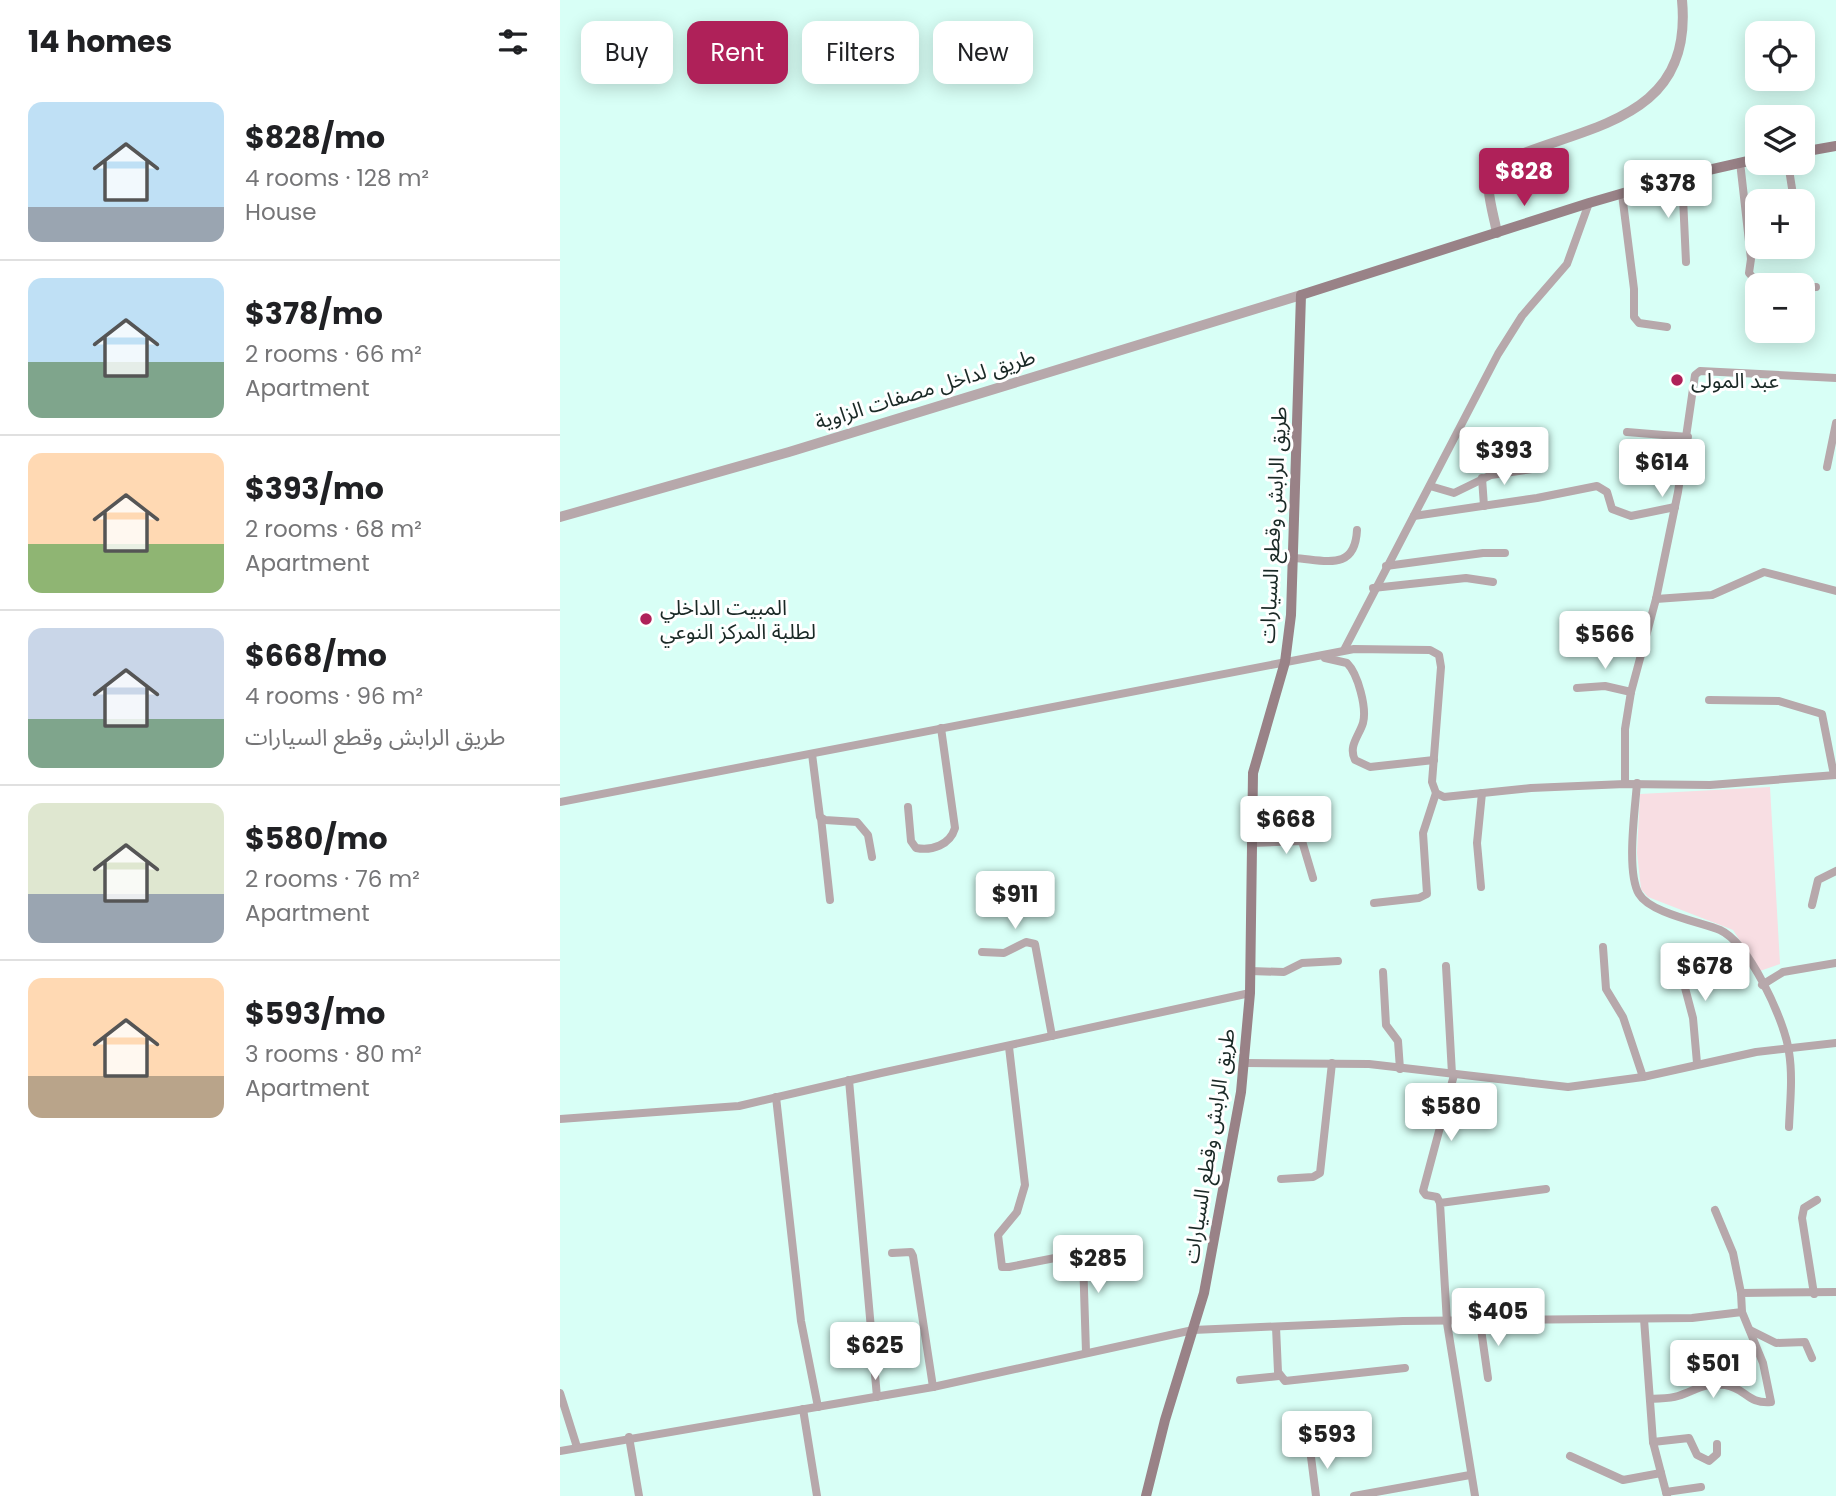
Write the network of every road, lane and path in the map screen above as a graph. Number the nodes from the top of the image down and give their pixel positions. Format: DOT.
graph roads {
  1 [pos="1682,0"];
  2 [pos="1836,146"];
  3 [pos="1815,150"];
  4 [pos="1745,161"];
  5 [pos="1740,162"];
  6 [pos="1682,176"];
  7 [pos="1622,194"];
  8 [pos="1589,203"];
  9 [pos="1497,233"];
  10 [pos="1686,262"];
  11 [pos="1749,273"];
  12 [pos="1301,295"];
  13 [pos="1667,327"];
  14 [pos="1836,378"];
  15 [pos="1836,423"];
  16 [pos="1627,432"];
  17 [pos="1688,437"];
  18 [pos="1531,439"];
  19 [pos="1827,467"];
  20 [pos="1482,478"];
  21 [pos="1430,486"];
  22 [pos="1485,506"];
  23 [pos="1675,507"];
  24 [pos="1414,516"];
  25 [pos="560,517"];
  26 [pos="1357,530"];
  27 [pos="1505,553"];
  28 [pos="1294,558"];
  29 [pos="1386,566"];
  30 [pos="1493,582"];
  31 [pos="1373,588"];
  32 [pos="1836,591"];
  33 [pos="1656,599"];
  34 [pos="1344,650"];
  35 [pos="1321,658"];
  36 [pos="1285,662"];
  37 [pos="1577,688"];
  38 [pos="1631,692"];
  39 [pos="1709,700"];
  40 [pos="942,728"];
  41 [pos="812,754"];
  42 [pos="1434,760"];
  43 [pos="1835,775"];
  44 [pos="1625,783"];
  45 [pos="1637,783"];
  46 [pos="1436,793"];
  47 [pos="1482,793"];
  48 [pos="560,802"];
  49 [pos="908,807"];
  50 [pos="821,818"];
  51 [pos="1251,843"];
  52 [pos="872,857"];
  53 [pos="1836,872"];
  54 [pos="1313,878"];
  55 [pos="1481,887"];
  56 [pos="830,900"];
  57 [pos="1374,903"];
  58 [pos="1812,905"];
  59 [pos="1604,947"];
  60 [pos="1675,950"];
  61 [pos="982,952"];
  62 [pos="1338,961"];
  63 [pos="1836,963"];
  64 [pos="1446,966"];
  65 [pos="1250,971"];
  66 [pos="1383,972"];
  67 [pos="1762,985"];
  68 [pos="1250,993"];
  69 [pos="1052,1036"];
  70 [pos="1836,1043"];
  71 [pos="1009,1047"];
  72 [pos="1789,1049"];
  73 [pos="1246,1063"];
  74 [pos="1332,1063"];
  75 [pos="1697,1063"];
  76 [pos="1400,1069"];
  77 [pos="1453,1075"];
  78 [pos="1643,1077"];
  79 [pos="849,1080"];
  80 [pos="776,1097"];
  81 [pos="560,1119"];
  82 [pos="1789,1126"];
  83 [pos="1280,1179"];
  84 [pos="1546,1189"];
  85 [pos="1817,1200"];
  86 [pos="1440,1203"];
  87 [pos="1715,1210"];
  88 [pos="892,1253"];
  89 [pos="1741,1293"];
  90 [pos="1836,1293"];
  91 [pos="1814,1294"];
  92 [pos="1742,1312"];
  93 [pos="1644,1319"];
  94 [pos="1479,1322"];
  95 [pos="1447,1323"];
  96 [pos="1276,1327"];
  97 [pos="1750,1330"];
  98 [pos="1193,1331"];
  99 [pos="1086,1352"];
  100 [pos="1812,1358"];
  101 [pos="1405,1368"];
  102 [pos="1279,1376"];
  103 [pos="1488,1378"];
  104 [pos="1240,1380"];
  105 [pos="933,1387"];
  106 [pos="560,1393"];
  107 [pos="877,1397"];
  108 [pos="1650,1399"];
  109 [pos="818,1407"];
  110 [pos="803,1409"];
  111 [pos="629,1437"];
  112 [pos="1653,1442"];
  113 [pos="1717,1444"];
  114 [pos="577,1447"];
  115 [pos="1310,1449"];
  116 [pos="560,1451"];
  117 [pos="1570,1456"];
  118 [pos="1661,1473"];
  119 [pos="1470,1475"];
  120 [pos="1701,1487"];
  121 [pos="1666,1494"];
  122 [pos="639,1496"];
  123 [pos="817,1496"];
  124 [pos="1146,1496"];
  125 [pos="1316,1496"];
  126 [pos="1354,1496"];
  127 [pos="1475,1496"];
  1 -- 9 [label="street"];
  2 -- 3 [label="main road"];
  4 -- 5 [label="main road"];
  5 -- 6 [label="main road"];
  5 -- 11 [label="street"];
  6 -- 7 [label="main road"];
  6 -- 10 [label="street"];
  7 -- 8 [label="main road"];
  7 -- 13 [label="street"];
  8 -- 9 [label="main road"];
  8 -- 21 [label="street"];
  9 -- 12 [label="main road"];
  12 -- 25 [label="street, طريق لداخل مصفات الزاوية"];
  12 -- 28 [label="main road, طريق الرابش وقطع السيارات"];
  14 -- 17 [label="street"];
  15 -- 19 [label="street"];
  16 -- 17 [label="street"];
  17 -- 23 [label="street"];
  18 -- 20 [label="street"];
  20 -- 21 [label="street"];
  20 -- 22 [label="street"];
  21 -- 24 [label="street"];
  22 -- 23 [label="street"];
  22 -- 24 [label="street"];
  23 -- 33 [label="street"];
  24 -- 29 [label="street"];
  26 -- 28 [label="street"];
  27 -- 29 [label="street"];
  28 -- 36 [label="main road, طريق الرابش وقطع السيارات"];
  29 -- 31 [label="street"];
  30 -- 31 [label="street"];
  31 -- 34 [label="street"];
  32 -- 33 [label="street"];
  33 -- 38 [label="street"];
  34 -- 35 [label="street"];
  34 -- 42 [label="street"];
  35 -- 36 [label="street"];
  35 -- 42 [label="street"];
  36 -- 40 [label="street"];
  36 -- 51 [label="main road, طريق الرابش وقطع السيارات"];
  37 -- 38 [label="street"];
  38 -- 44 [label="street"];
  39 -- 43 [label="street"];
  40 -- 41 [label="street"];
  40 -- 49 [label="street"];
  41 -- 48 [label="street"];
  41 -- 50 [label="street"];
  42 -- 46 [label="street"];
  43 -- 45 [label="street"];
  44 -- 45 [label="street"];
  44 -- 47 [label="street"];
  45 -- 67 [label="street"];
  46 -- 47 [label="street"];
  46 -- 57 [label="street"];
  47 -- 55 [label="street"];
  50 -- 52 [label="street"];
  50 -- 56 [label="street"];
  51 -- 54 [label="street"];
  51 -- 65 [label="main road, طريق الرابش وقطع السيارات"];
  53 -- 58 [label="street"];
  59 -- 78 [label="street"];
  60 -- 75 [label="street"];
  61 -- 69 [label="street"];
  62 -- 65 [label="street"];
  63 -- 67 [label="street"];
  64 -- 77 [label="street"];
  65 -- 68 [label="main road, طريق الرابش وقطع السيارات"];
  66 -- 76 [label="street"];
  67 -- 72 [label="street"];
  68 -- 69 [label="street"];
  68 -- 73 [label="main road, طريق الرابش وقطع السيارات"];
  69 -- 71 [label="street"];
  70 -- 72 [label="street"];
  71 -- 79 [label="street"];
  71 -- 99 [label="street"];
  72 -- 75 [label="street"];
  72 -- 82 [label="street"];
  73 -- 74 [label="street"];
  73 -- 98 [label="main road, طريق الرابش وقطع السيارات"];
  74 -- 76 [label="street"];
  74 -- 83 [label="street"];
  75 -- 78 [label="street"];
  76 -- 77 [label="street"];
  77 -- 78 [label="street"];
  77 -- 86 [label="street"];
  79 -- 80 [label="street"];
  79 -- 107 [label="street"];
  80 -- 81 [label="street"];
  80 -- 109 [label="street"];
  84 -- 86 [label="street"];
  85 -- 91 [label="street"];
  86 -- 95 [label="street"];
  87 -- 89 [label="street"];
  88 -- 105 [label="street"];
  89 -- 91 [label="street"];
  89 -- 92 [label="street"];
  90 -- 91 [label="street"];
  92 -- 93 [label="street"];
  92 -- 97 [label="street"];
  93 -- 94 [label="street"];
  93 -- 108 [label="street"];
  94 -- 95 [label="street"];
  94 -- 103 [label="street"];
  95 -- 96 [label="street"];
  95 -- 119 [label="street"];
  96 -- 98 [label="street"];
  96 -- 102 [label="street"];
  97 -- 100 [label="street"];
  97 -- 108 [label="street"];
  98 -- 99 [label="street"];
  98 -- 124 [label="main road, طريق الرابش وقطع السيارات"];
  99 -- 105 [label="street"];
  101 -- 102 [label="street"];
  102 -- 104 [label="street"];
  105 -- 107 [label="street"];
  106 -- 114 [label="street"];
  107 -- 109 [label="street"];
  108 -- 112 [label="street"];
  109 -- 110 [label="street"];
  110 -- 111 [label="street"];
  110 -- 123 [label="street"];
  111 -- 114 [label="street"];
  111 -- 122 [label="street"];
  112 -- 113 [label="street"];
  112 -- 118 [label="street"];
  114 -- 116 [label="street"];
  115 -- 125 [label="street"];
  117 -- 118 [label="street"];
  118 -- 121 [label="street"];
  119 -- 126 [label="street"];
  119 -- 127 [label="street"];
  120 -- 121 [label="street"];
}
